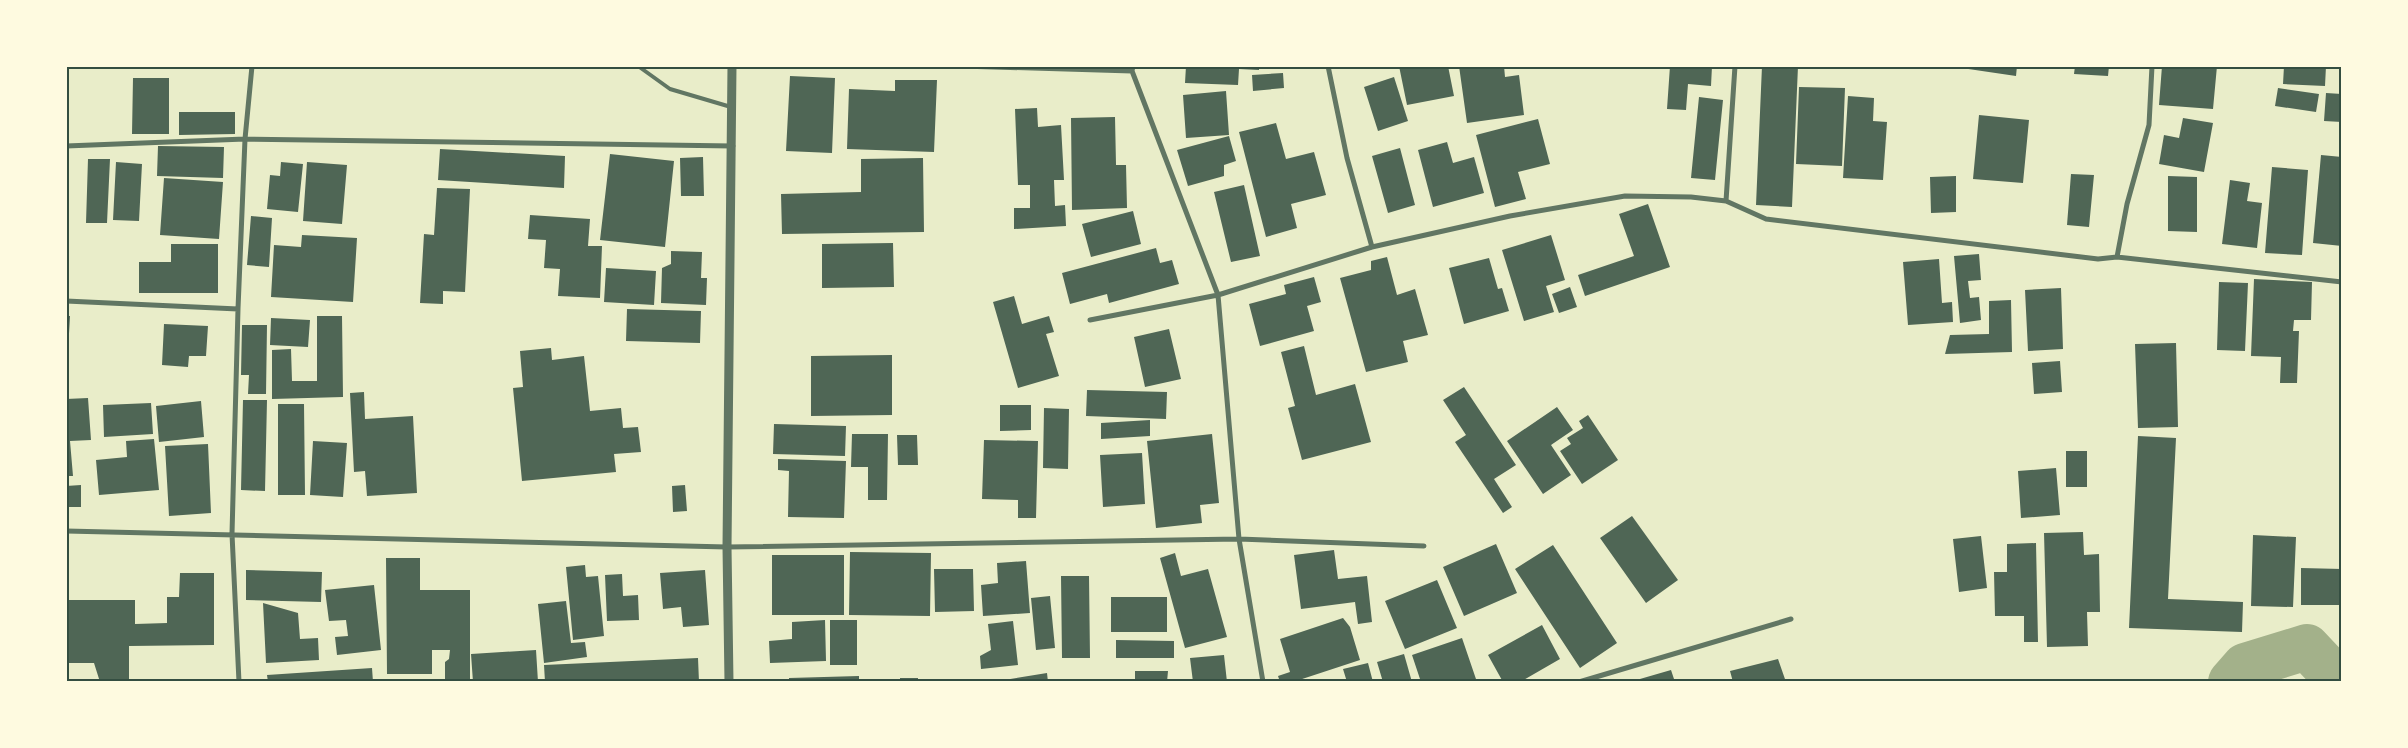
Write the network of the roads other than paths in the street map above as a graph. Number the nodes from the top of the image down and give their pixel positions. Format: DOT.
graph roads {
  1 [pos="252,66"];
  2 [pos="638,66"];
  3 [pos="732,66"];
  4 [pos="839,66"];
  5 [pos="866,66"];
  6 [pos="961,66"];
  7 [pos="1328,66"];
  8 [pos="1735,66"];
  9 [pos="2152,66"];
  10 [pos="1132,68"];
  11 [pos="732,107"];
  12 [pos="246,139"];
  13 [pos="66,146"];
  14 [pos="733,146"];
  15 [pos="1726,201"];
  16 [pos="1372,247"];
  17 [pos="2117,257"];
  18 [pos="2342,282"];
  19 [pos="1218,295"];
  20 [pos="66,301"];
  21 [pos="238,309"];
  22 [pos="1090,320"];
  23 [pos="66,531"];
  24 [pos="232,534"];
  25 [pos="1239,540"];
  26 [pos="1424,546"];
  27 [pos="727,547"];
  28 [pos="1790,620"];
  29 [pos="239,682"];
  30 [pos="729,682"];
  31 [pos="1262,682"];
  32 [pos="1579,682"];
  1 -- 12 [label="street"];
  2 -- 11 [label="lane"];
  3 -- 11 [label="street"];
  4 -- 5 [label="street"];
  6 -- 10 [label="street"];
  7 -- 16 [label="street"];
  8 -- 15 [label="street"];
  9 -- 17 [label="street"];
  10 -- 19 [label="street"];
  11 -- 14 [label="street"];
  12 -- 13 [label="street"];
  12 -- 14 [label="street"];
  12 -- 21 [label="street"];
  14 -- 27 [label="street"];
  15 -- 16 [label="street"];
  15 -- 17 [label="street"];
  16 -- 19 [label="street"];
  17 -- 18 [label="street"];
  19 -- 22 [label="street"];
  19 -- 25 [label="street"];
  20 -- 21 [label="street"];
  21 -- 24 [label="street"];
  23 -- 24 [label="street"];
  24 -- 27 [label="street"];
  24 -- 29 [label="street"];
  25 -- 26 [label="street"];
  25 -- 27 [label="street"];
  25 -- 31 [label="street"];
  27 -- 30 [label="street"];
  28 -- 32 [label="street"];
}
